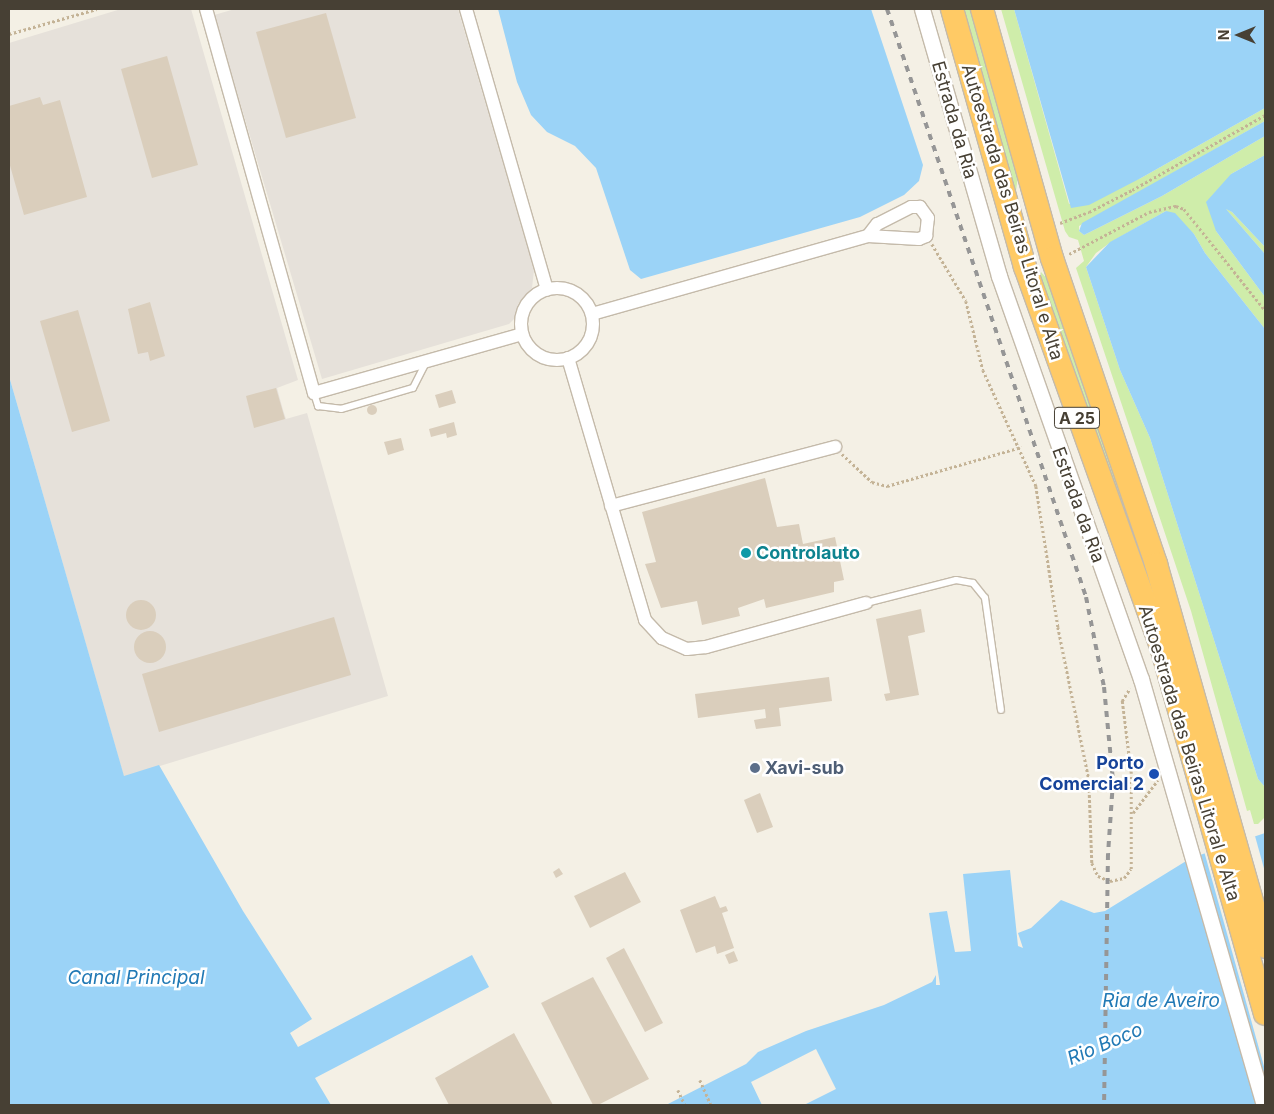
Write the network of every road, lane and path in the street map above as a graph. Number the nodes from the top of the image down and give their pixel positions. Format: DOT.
graph roads {
  1 [pos="97,9"];
  2 [pos="206,9"];
  3 [pos="466,9"];
  4 [pos="922,9"];
  5 [pos="952,9"];
  6 [pos="982,9"];
  7 [pos="9,34"];
  8 [pos="1265,115"];
  9 [pos="1059,223"];
  10 [pos="868,236"];
  11 [pos="926,236"];
  12 [pos="1068,255"];
  13 [pos="548,290"];
  14 [pos="1265,310"];
  15 [pos="592,314"];
  16 [pos="522,334"];
  17 [pos="568,358"];
  18 [pos="427,361"];
  19 [pos="314,393"];
  20 [pos="835,447"];
  21 [pos="1021,447"];
  22 [pos="611,506"];
  23 [pos="866,603"];
  24 [pos="1141,679"];
  25 [pos="1001,710"];
  26 [pos="1168,775"];
  27 [pos="1133,814"];
  28 [pos="1220,821"];
  29 [pos="1265,947"];
  30 [pos="1265,1014"];
  31 [pos="700,1080"];
  32 [pos="678,1090"];
  33 [pos="685,1105"];
  34 [pos="711,1105"];
  35 [pos="1264,1105"];
  1 -- 7 [label="path"];
  2 -- 19 [label="street"];
  3 -- 13 [label="street"];
  4 -- 24 [label="street, Estrada da Ria"];
  5 -- 28 [label="highway, Autoestrada das Beiras Litoral e Alta / A 25"];
  6 -- 28 [label="highway, Autoestrada das Beiras Litoral e Alta / A 25"];
  8 -- 9 [label="path"];
  10 -- 11 [label="street"];
  10 -- 11 [label="street"];
  10 -- 15 [label="street"];
  11 -- 21 [label="path"];
  12 -- 14 [label="path"];
  13 -- 15 [label="street"];
  13 -- 16 [label="street"];
  15 -- 17 [label="street"];
  16 -- 17 [label="street"];
  16 -- 18 [label="street"];
  17 -- 22 [label="street"];
  18 -- 19 [label="street"];
  18 -- 19 [label="lane"];
  20 -- 21 [label="path"];
  20 -- 22 [label="street"];
  21 -- 27 [label="path"];
  22 -- 23 [label="street"];
  23 -- 25 [label="lane"];
  24 -- 26 [label="street, Estrada da Ria"];
  24 -- 27 [label="path"];
  26 -- 27 [label="path"];
  26 -- 35 [label="street, Estrada da Ria"];
  28 -- 29 [label="highway, Autoestrada das Beiras Litoral e Alta / A 25"];
  28 -- 30 [label="highway, Autoestrada das Beiras Litoral e Alta / A 25"];
  31 -- 34 [label="path"];
  32 -- 33 [label="path"];
}
